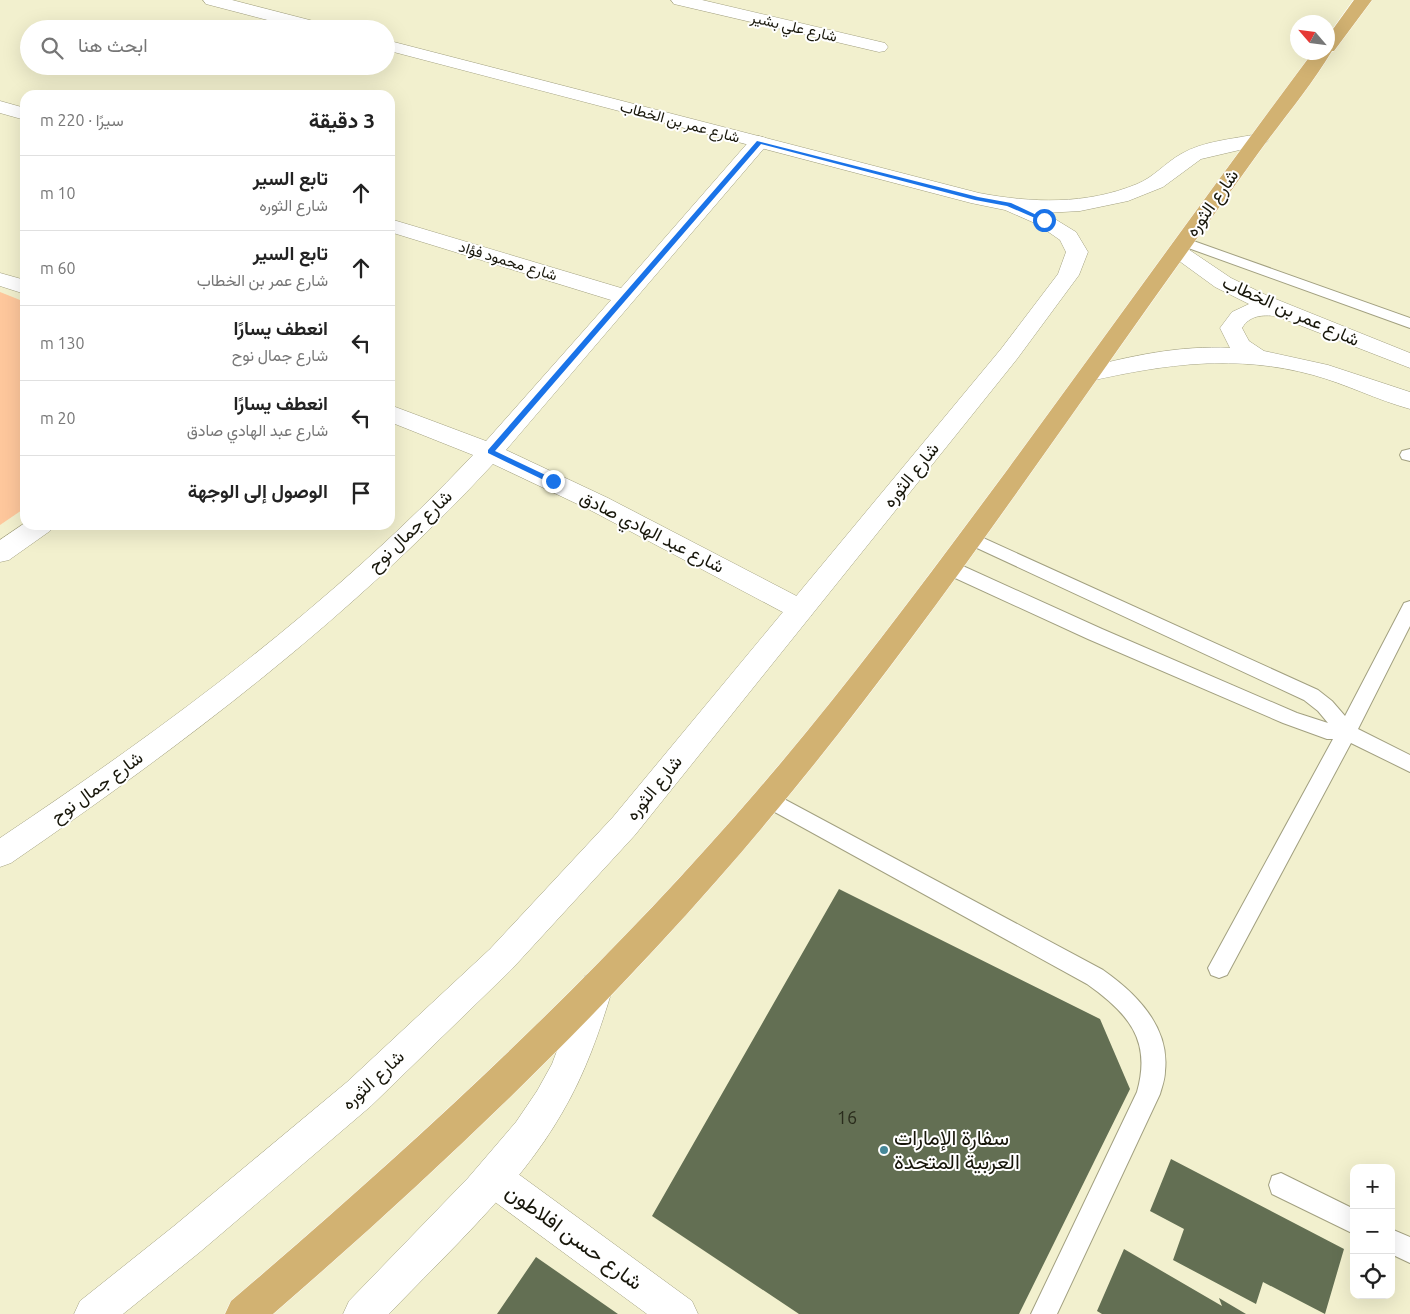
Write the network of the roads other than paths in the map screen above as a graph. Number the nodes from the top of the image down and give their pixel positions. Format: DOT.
graph roads {
  1 [pos="212,0"];
  2 [pos="680,0"];
  3 [pos="1363,0"];
  4 [pos="289,20"];
  5 [pos="1335,38"];
  6 [pos="879,46"];
  7 [pos="395,47"];
  8 [pos="1318,60"];
  9 [pos="0,107"];
  10 [pos="20,113"];
  11 [pos="1258,140"];
  12 [pos="759,142"];
  13 [pos="1008,204"];
  14 [pos="395,227"];
  15 [pos="1181,246"];
  16 [pos="0,279"];
  17 [pos="20,285"];
  18 [pos="626,297"];
  19 [pos="1279,310"];
  20 [pos="1410,322"];
  21 [pos="1258,357"];
  22 [pos="1410,361"];
  23 [pos="1090,374"];
  24 [pos="1410,401"];
  25 [pos="395,415"];
  26 [pos="491,452"];
  27 [pos="34,530"];
  28 [pos="970,538"];
  29 [pos="0,553"];
  30 [pos="948,567"];
  31 [pos="1410,608"];
  32 [pos="801,610"];
  33 [pos="1347,732"];
  34 [pos="1410,764"];
  35 [pos="769,799"];
  36 [pos="0,854"];
  37 [pos="1219,968"];
  38 [pos="597,987"];
  39 [pos="493,1178"];
  40 [pos="1281,1185"];
  41 [pos="1350,1220"];
  42 [pos="1395,1243"];
  43 [pos="1410,1250"];
  44 [pos="93,1314"];
  45 [pos="244,1314"];
  46 [pos="362,1314"];
  47 [pos="679,1314"];
  48 [pos="1044,1314"];
  1 -- 4 [label="street"];
  2 -- 6 [label="street, شارع علي بشير"];
  3 -- 5 [label="highway"];
  7 -- 12 [label="street, شارع عمر بن الخطاب"];
  8 -- 11 [label="highway, شارع الثوره"];
  9 -- 10 [label="street"];
  11 -- 13 [label="street, شارع عمر بن الخطاب"];
  11 -- 15 [label="highway, شارع الثوره"];
  12 -- 13 [label="street, شارع عمر بن الخطاب"];
  12 -- 18 [label="street, شارع جمال نوح"];
  13 -- 32 [label="street, شارع الثوره"];
  14 -- 18 [label="street, شارع محمود فؤاد"];
  15 -- 19 [label="street, شارع عمر بن الخطاب"];
  15 -- 20 [label="lane"];
  15 -- 23 [label="highway, شارع الثوره"];
  16 -- 17 [label="street"];
  18 -- 26 [label="street, شارع جمال نوح"];
  19 -- 21 [label="street"];
  19 -- 22 [label="street, شارع عمر بن الخطاب"];
  21 -- 23 [label="street"];
  21 -- 24 [label="street"];
  23 -- 28 [label="highway, شارع الثوره"];
  25 -- 26 [label="street, شارع عبد الهادي صادق"];
  26 -- 32 [label="street, شارع عبد الهادي صادق"];
  26 -- 36 [label="street, شارع جمال نوح"];
  27 -- 29 [label="street"];
  28 -- 30 [label="highway, شارع الثوره"];
  28 -- 33 [label="lane"];
  30 -- 33 [label="lane"];
  30 -- 35 [label="highway, شارع الثوره"];
  31 -- 33 [label="lane"];
  32 -- 44 [label="street, شارع الثوره"];
  33 -- 34 [label="lane"];
  33 -- 37 [label="lane"];
  35 -- 38 [label="highway, شارع الثوره"];
  35 -- 48 [label="lane"];
  38 -- 39 [label="street, شارع الثوره"];
  38 -- 45 [label="highway, شارع الثوره"];
  39 -- 46 [label="street, شارع الثوره"];
  39 -- 47 [label="street, شارع حسن افلاطون"];
  40 -- 41 [label="lane"];
  42 -- 43 [label="lane"];
}
